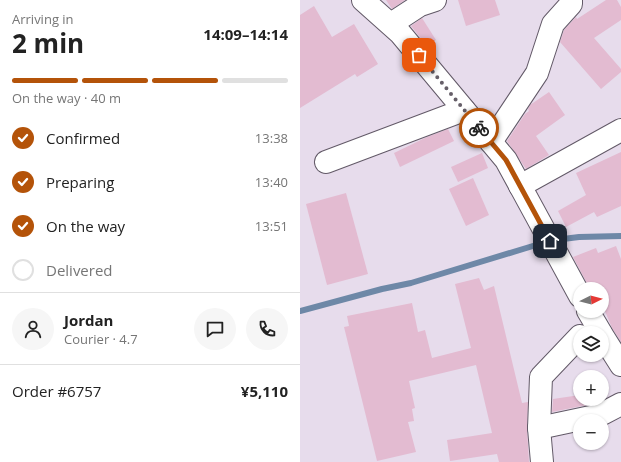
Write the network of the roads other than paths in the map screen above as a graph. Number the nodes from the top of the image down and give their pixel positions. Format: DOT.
graph roads {
  1 [pos="363,0"];
  2 [pos="435,0"];
  3 [pos="570,0"];
  4 [pos="391,24"];
  5 [pos="464,110"];
  6 [pos="621,130"];
  7 [pos="491,142"];
  8 [pos="326,162"];
  9 [pos="520,186"];
  10 [pos="573,283"];
  11 [pos="573,346"];
  12 [pos="609,350"];
  13 [pos="621,365"];
  14 [pos="621,404"];
  15 [pos="539,428"];
  16 [pos="542,462"];
  1 -- 4 [label="street"];
  2 -- 4 [label="street"];
  3 -- 7 [label="street"];
  4 -- 5 [label="street"];
  5 -- 7 [label="street"];
  5 -- 8 [label="street"];
  6 -- 9 [label="street"];
  7 -- 9 [label="street"];
  9 -- 10 [label="street"];
  11 -- 15 [label="street"];
  12 -- 13 [label="street"];
  14 -- 15 [label="street"];
  15 -- 16 [label="street"];
}
